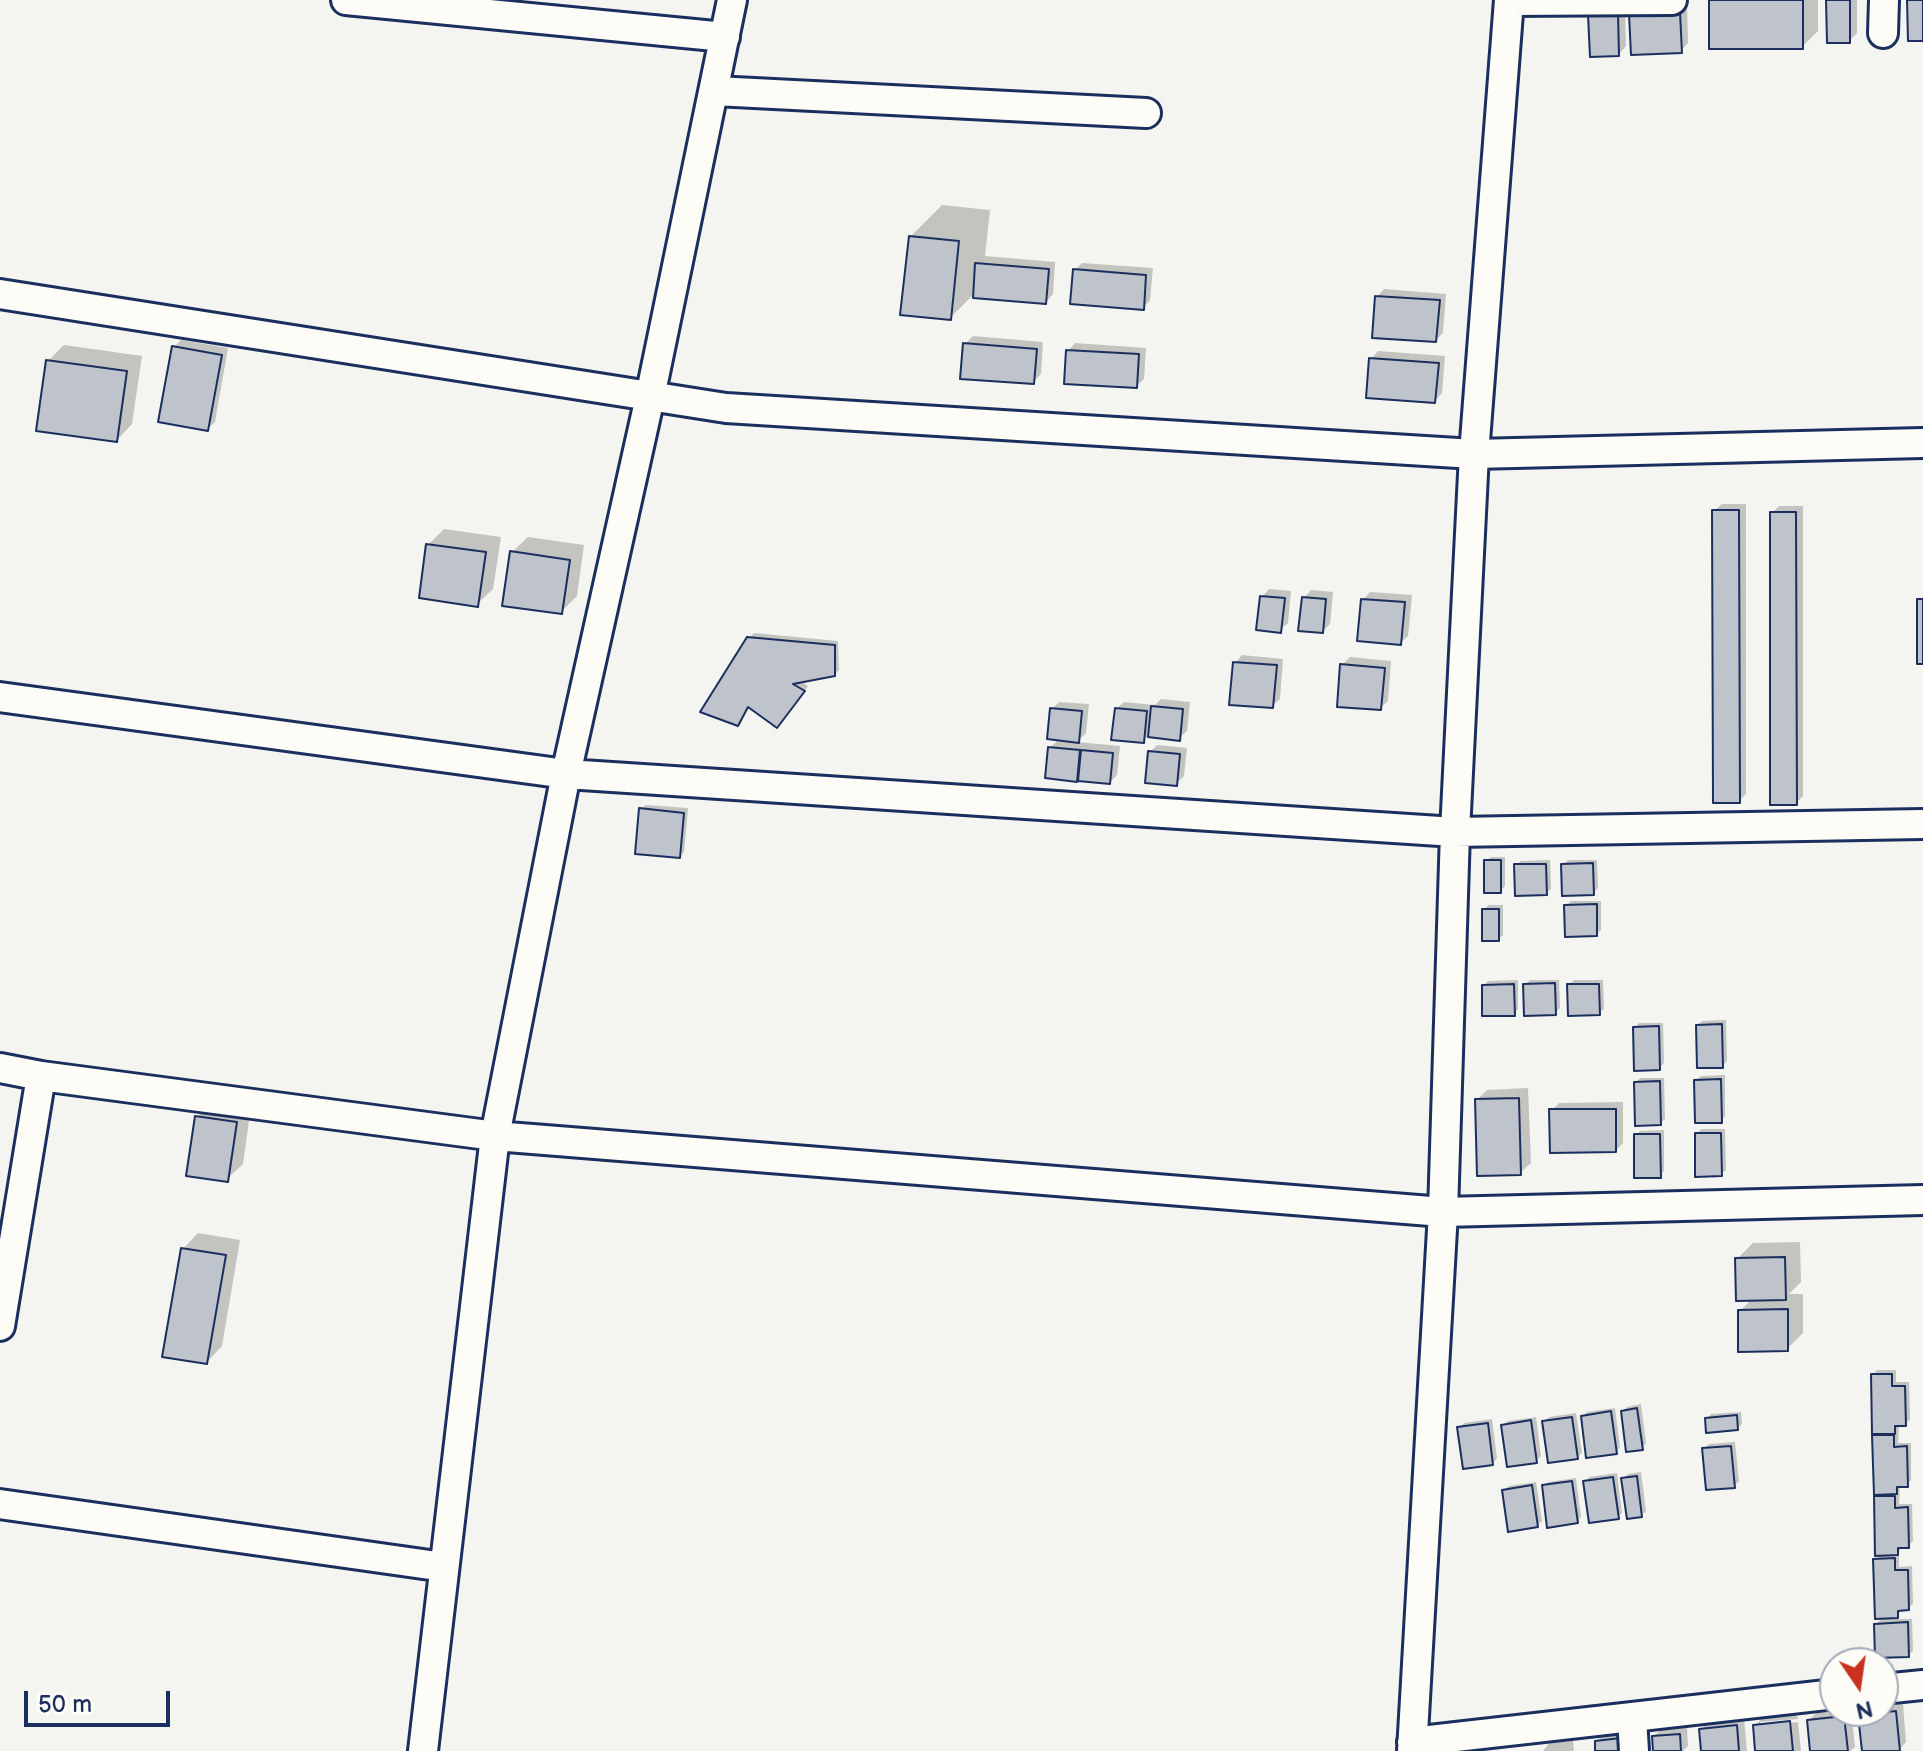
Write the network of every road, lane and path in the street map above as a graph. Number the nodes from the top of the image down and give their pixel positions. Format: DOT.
graph roads {
  1 [pos="346,0"];
  2 [pos="732,0"];
  3 [pos="1672,0"];
  4 [pos="1884,0"];
  5 [pos="1509,1"];
  6 [pos="1883,33"];
  7 [pos="725,37"];
  8 [pos="715,91"];
  9 [pos="1146,113"];
  10 [pos="0,294"];
  11 [pos="650,397"];
  12 [pos="1923,443"];
  13 [pos="1474,454"];
  14 [pos="0,697"];
  15 [pos="566,774"];
  16 [pos="1923,824"];
  17 [pos="1455,832"];
  18 [pos="0,1068"];
  19 [pos="41,1076"];
  20 [pos="495,1136"];
  21 [pos="1923,1200"];
  22 [pos="1443,1212"];
  23 [pos="0,1326"];
  24 [pos="0,1504"];
  25 [pos="444,1567"];
  26 [pos="1923,1685"];
  27 [pos="1899,1687"];
  28 [pos="1819,1696"];
  29 [pos="1632,1717"];
  30 [pos="1412,1747"];
  31 [pos="423,1751"];
  32 [pos="1634,1751"];
  1 -- 7 [label="street"];
  2 -- 7 [label="street"];
  3 -- 5 [label="street"];
  4 -- 6 [label="street"];
  5 -- 13 [label="street"];
  7 -- 8 [label="street"];
  8 -- 9 [label="street"];
  8 -- 11 [label="street"];
  10 -- 11 [label="street"];
  11 -- 13 [label="street"];
  11 -- 15 [label="street"];
  12 -- 13 [label="street"];
  13 -- 17 [label="street"];
  14 -- 15 [label="street"];
  15 -- 17 [label="street"];
  15 -- 20 [label="street"];
  16 -- 17 [label="street"];
  17 -- 22 [label="street"];
  18 -- 19 [label="street"];
  19 -- 20 [label="street"];
  19 -- 23 [label="street"];
  20 -- 22 [label="street"];
  20 -- 25 [label="street"];
  21 -- 22 [label="street"];
  22 -- 30 [label="street"];
  24 -- 25 [label="street"];
  25 -- 31 [label="street"];
  26 -- 27 [label="street"];
  28 -- 29 [label="street"];
  29 -- 30 [label="street"];
  29 -- 32 [label="street"];
}
